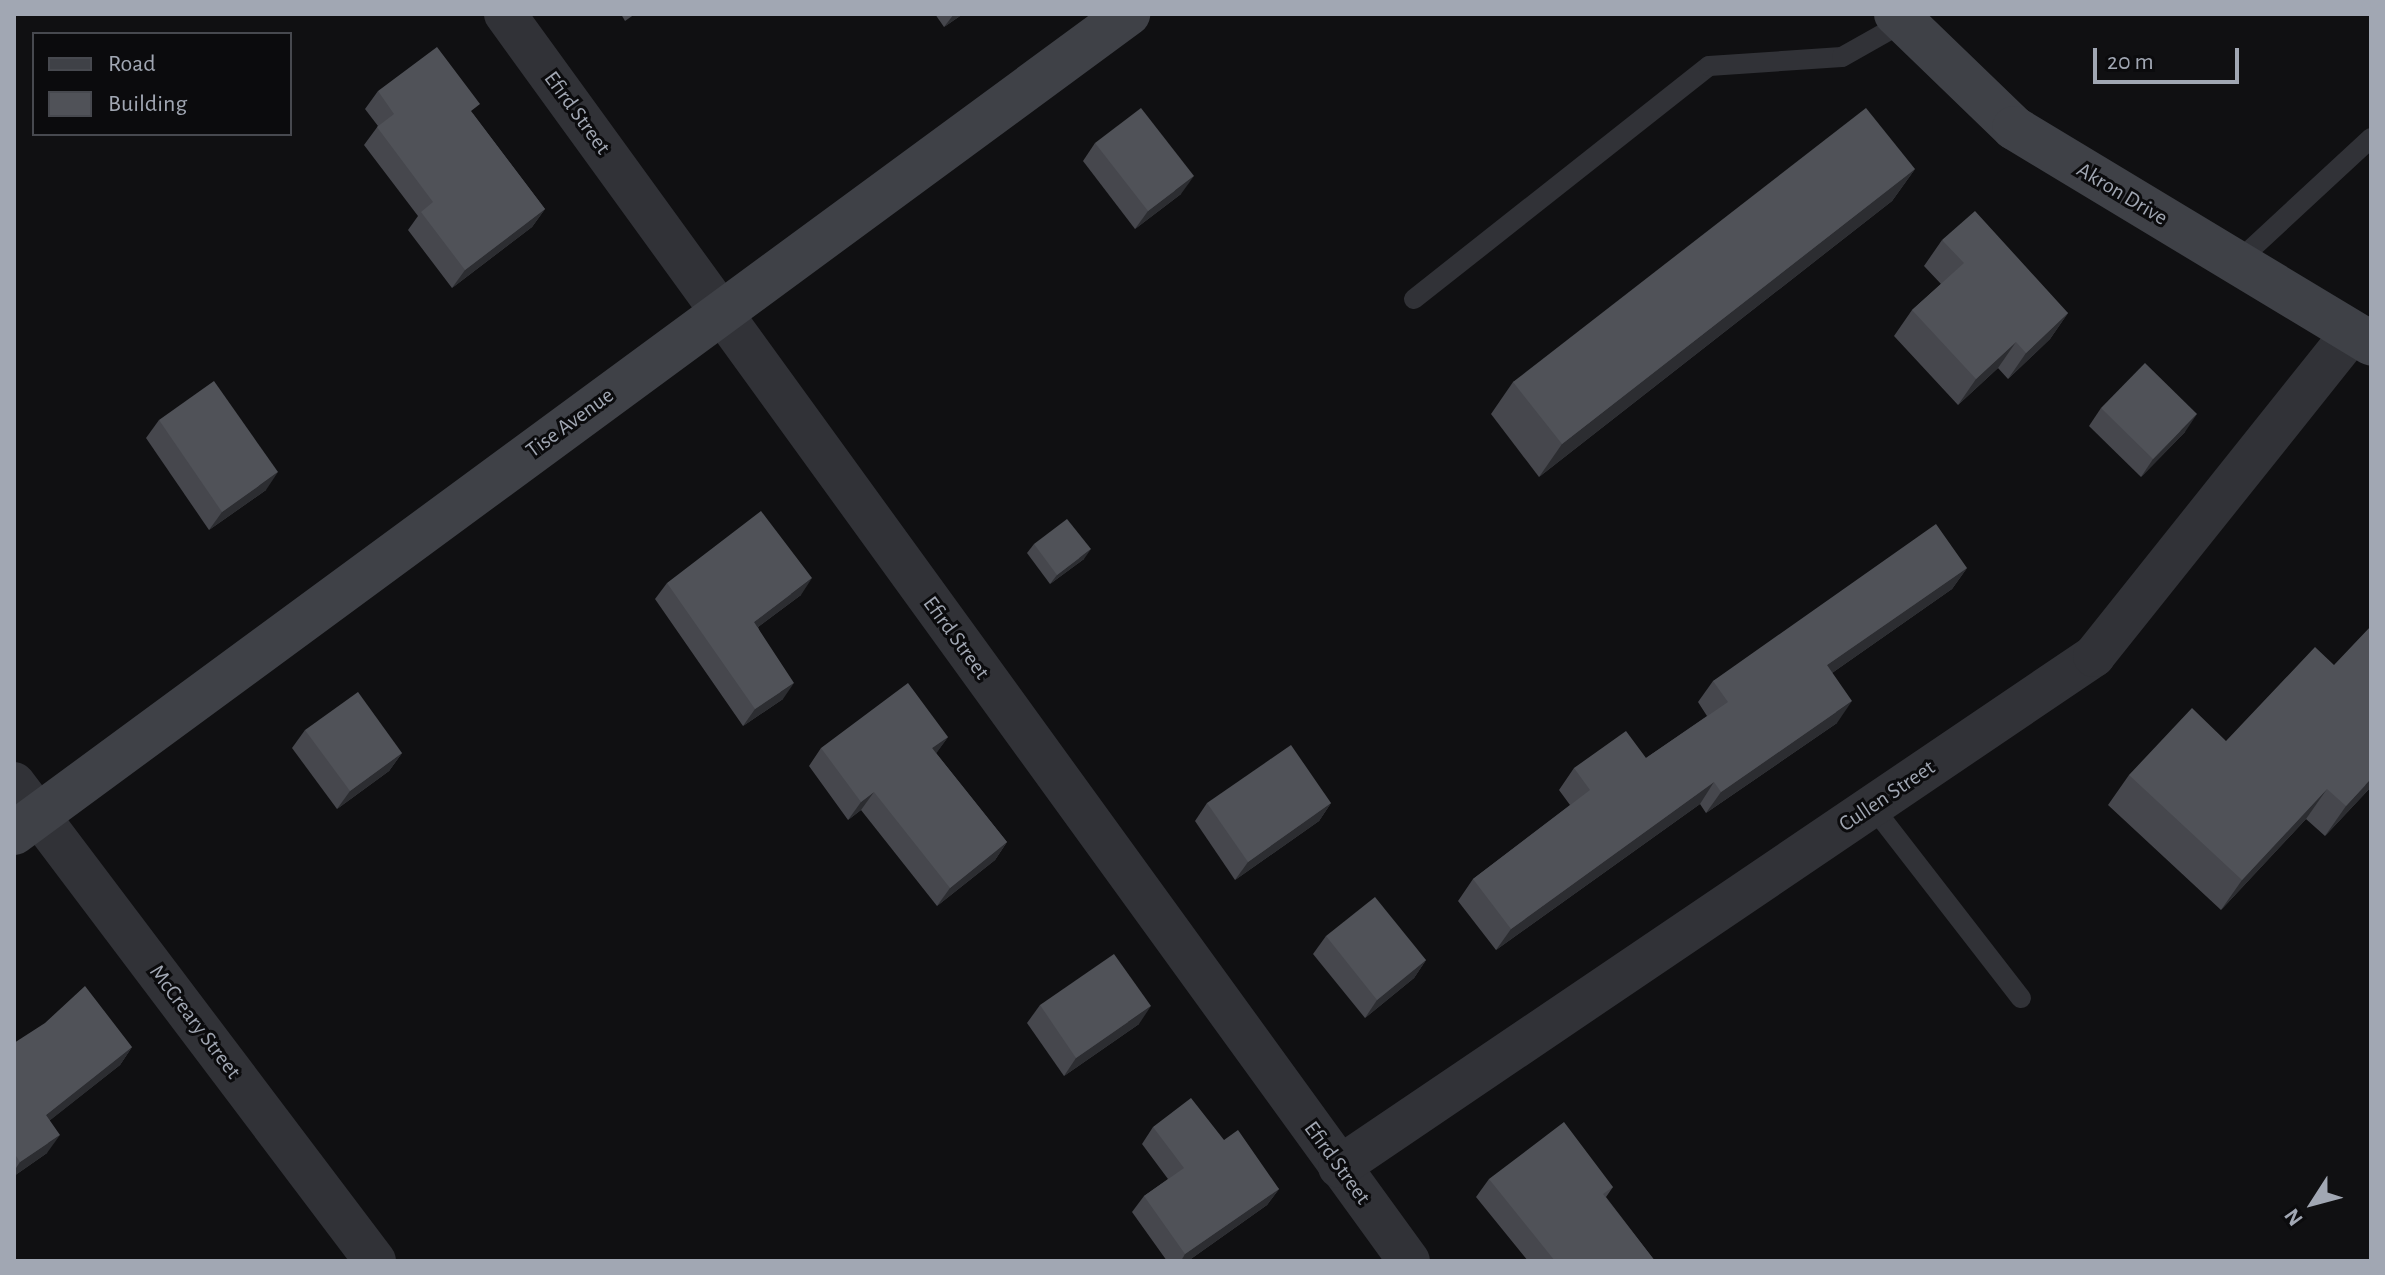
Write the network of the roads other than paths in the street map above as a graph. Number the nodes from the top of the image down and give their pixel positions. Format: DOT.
graph roads {
  1 [pos="505,14"];
  2 [pos="1128,14"];
  3 [pos="1900,18"];
  4 [pos="2371,138"];
  5 [pos="2236,263"];
  6 [pos="1414,299"];
  7 [pos="720,312"];
  8 [pos="2361,338"];
  9 [pos="1872,806"];
  10 [pos="22,810"];
  11 [pos="2021,998"];
  12 [pos="1339,1167"];
  13 [pos="375,1261"];
  14 [pos="1409,1261"];
  1 -- 7 [label="street, Efird Street"];
  2 -- 7 [label="street, Tise Avenue"];
  3 -- 5 [label="street, Akron Drive"];
  3 -- 6 [label="lane"];
  4 -- 5 [label="lane"];
  5 -- 8 [label="street, Akron Drive"];
  7 -- 10 [label="street, Tise Avenue"];
  7 -- 12 [label="street, Efird Street"];
  8 -- 9 [label="street, Cullen Street"];
  9 -- 11 [label="lane"];
  9 -- 12 [label="street, Cullen Street"];
  10 -- 13 [label="street, McCreary Street"];
  12 -- 14 [label="street, Efird Street"];
}
